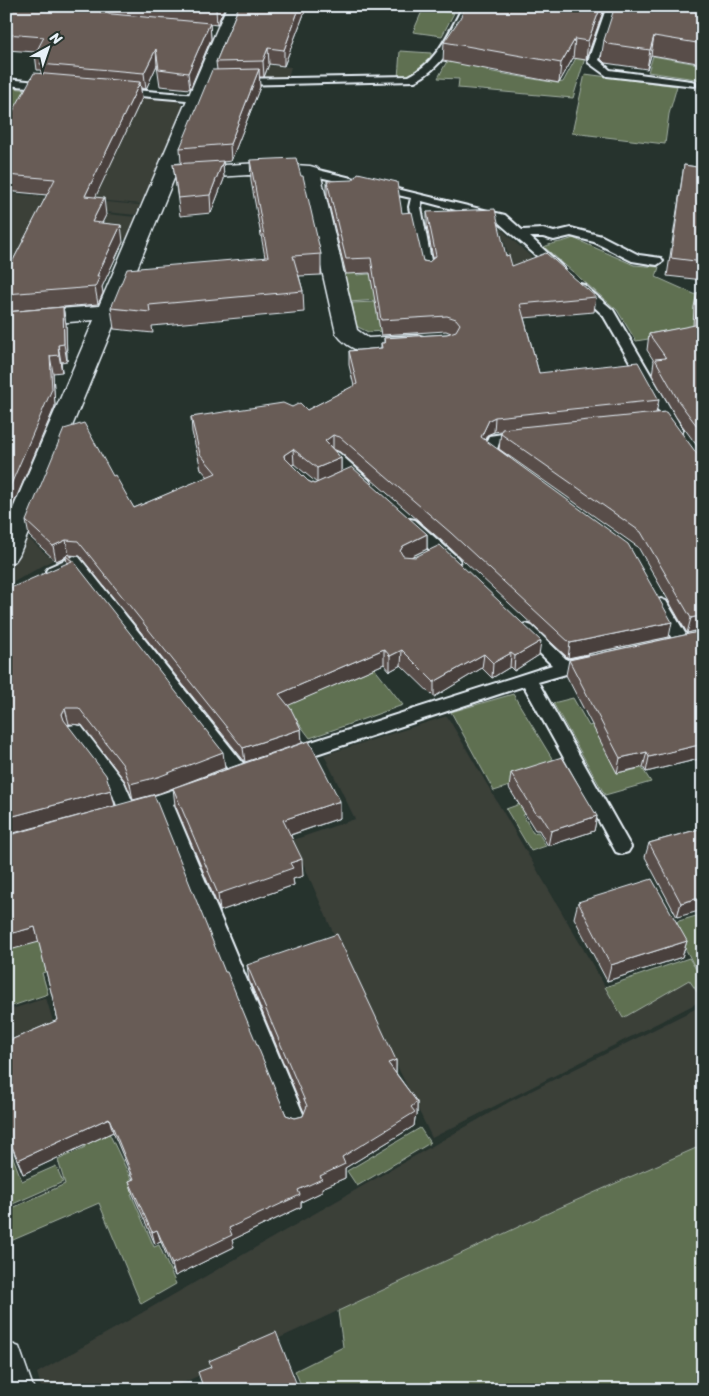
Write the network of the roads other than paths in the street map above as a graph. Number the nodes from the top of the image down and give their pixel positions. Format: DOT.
graph roads {
  1 [pos="236,6"];
  2 [pos="468,6"];
  3 [pos="612,6"];
  4 [pos="206,31"];
  5 [pos="225,33"];
  6 [pos="6,82"];
  7 [pos="691,84"];
  8 [pos="210,86"];
  9 [pos="64,87"];
  10 [pos="112,91"];
  11 [pos="310,172"];
  12 [pos="165,175"];
  13 [pos="417,196"];
  14 [pos="519,234"];
  15 [pos="657,261"];
  16 [pos="427,271"];
  17 [pos="109,312"];
  18 [pos="6,320"];
  19 [pos="437,340"];
  20 [pos="533,435"];
  21 [pos="686,444"];
  22 [pos="334,456"];
  23 [pos="513,468"];
  24 [pos="354,474"];
  25 [pos="338,481"];
  26 [pos="375,493"];
  27 [pos="397,512"];
  28 [pos="8,545"];
  29 [pos="440,550"];
  30 [pos="424,558"];
  31 [pos="465,573"];
  32 [pos="40,578"];
  33 [pos="655,594"];
  34 [pos="515,620"];
  35 [pos="664,646"];
  36 [pos="601,659"];
  37 [pos="564,667"];
  38 [pos="528,678"];
  39 [pos="75,731"];
  40 [pos="277,760"];
  41 [pos="258,766"];
  42 [pos="240,772"];
  43 [pos="223,779"];
  44 [pos="206,785"];
  45 [pos="163,801"];
  46 [pos="127,811"];
  47 [pos="108,816"];
  48 [pos="622,846"];
  49 [pos="296,1121"];
  50 [pos="6,1360"];
  51 [pos="16,1390"];
  1 -- 5 [label="street"];
  2 -- 8 [label="lane"];
  3 -- 7 [label="lane"];
  4 -- 5 [label="street"];
  5 -- 8 [label="street"];
  6 -- 9 [label="lane"];
  8 -- 10 [label="lane"];
  8 -- 12 [label="street"];
  11 -- 12 [label="street"];
  11 -- 13 [label="lane"];
  11 -- 19 [label="street"];
  12 -- 17 [label="street"];
  13 -- 14 [label="lane"];
  13 -- 16 [label="lane"];
  14 -- 15 [label="lane"];
  14 -- 21 [label="lane"];
  17 -- 18 [label="street"];
  17 -- 28 [label="street"];
  20 -- 23 [label="lane"];
  22 -- 24 [label="lane"];
  24 -- 25 [label="lane"];
  24 -- 26 [label="lane"];
  27 -- 29 [label="lane"];
  29 -- 30 [label="lane"];
  29 -- 31 [label="lane"];
  32 -- 42 [label="lane"];
  33 -- 35 [label="lane"];
  34 -- 37 [label="lane"];
  36 -- 37 [label="lane"];
  37 -- 38 [label="lane"];
  38 -- 40 [label="lane"];
  38 -- 48 [label="lane"];
  39 -- 46 [label="lane"];
  41 -- 42 [label="lane"];
  42 -- 43 [label="lane"];
  44 -- 45 [label="lane"];
  45 -- 46 [label="lane"];
  45 -- 49 [label="lane"];
  46 -- 47 [label="lane"];
  50 -- 51 [label="street"];
}
